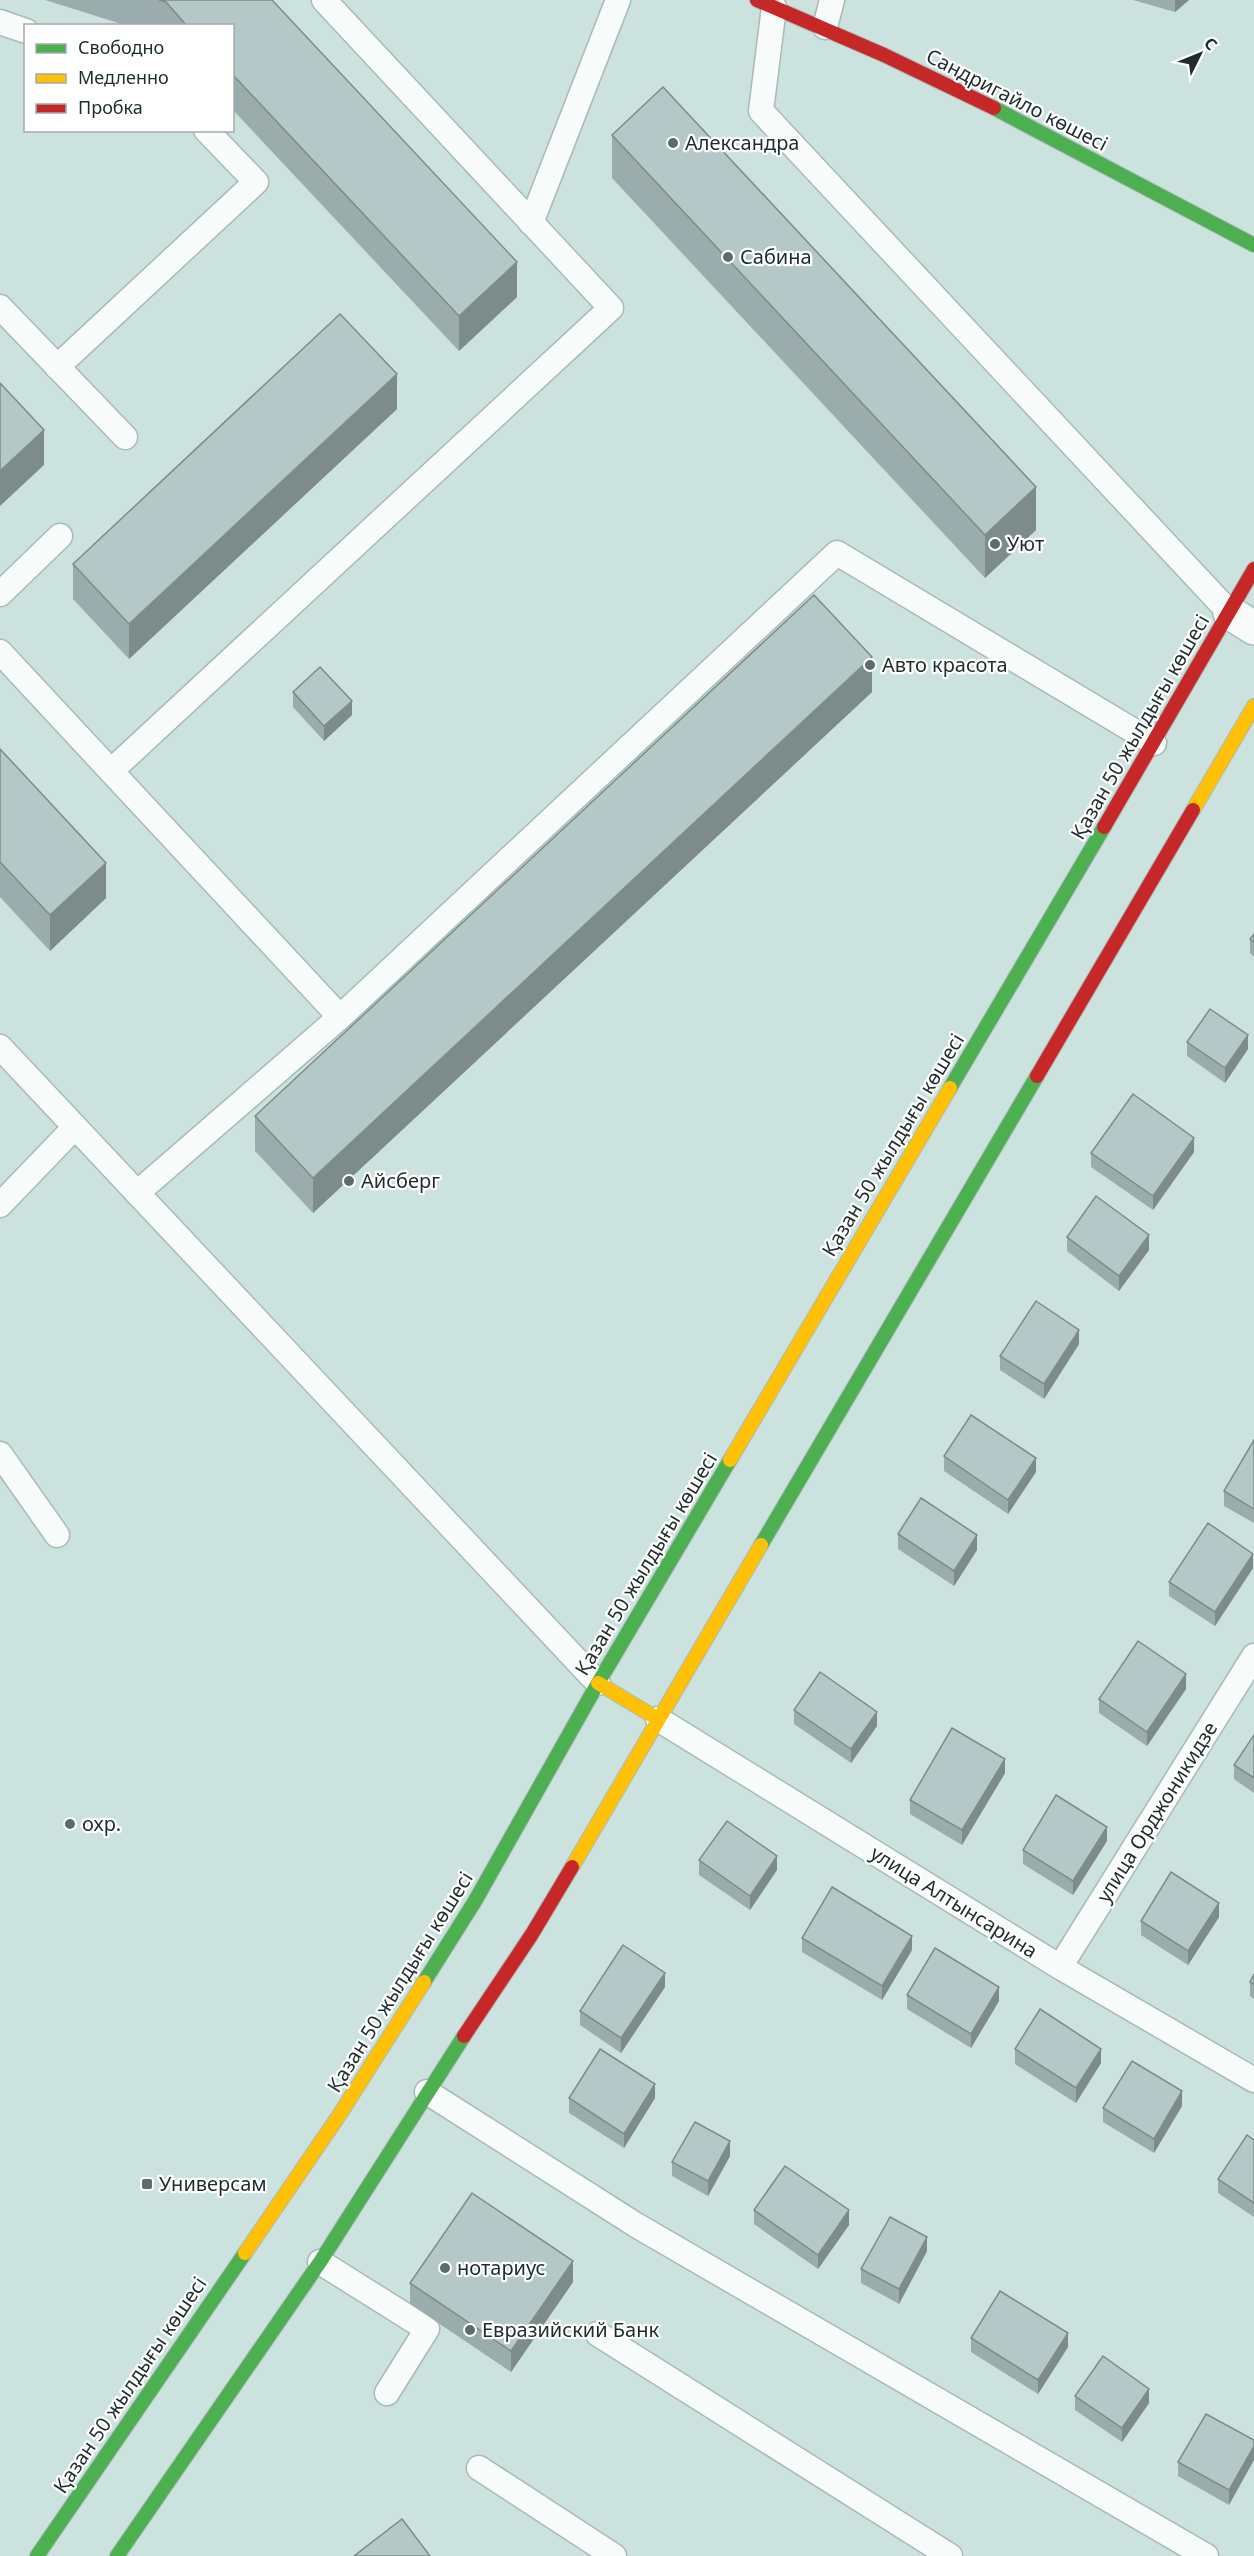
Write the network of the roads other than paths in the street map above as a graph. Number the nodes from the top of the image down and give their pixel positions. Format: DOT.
graph roads {
  1 [pos="324,0"];
  2 [pos="618,0"];
  3 [pos="832,0"];
  4 [pos="766,3"];
  5 [pos="0,22"];
  6 [pos="825,27"];
  7 [pos="24,30"];
  8 [pos="208,132"];
  9 [pos="531,223"];
  10 [pos="1254,245"];
  11 [pos="0,307"];
  12 [pos="57,367"];
  13 [pos="125,437"];
  14 [pos="60,536"];
  15 [pos="1254,569"];
  16 [pos="0,594"];
  17 [pos="1242,620"];
  18 [pos="0,652"];
  19 [pos="1254,706"];
  20 [pos="1154,743"];
  21 [pos="111,771"];
  22 [pos="340,1017"];
  23 [pos="0,1047"];
  24 [pos="75,1127"];
  25 [pos="137,1192"];
  26 [pos="0,1205"];
  27 [pos="0,1454"];
  28 [pos="57,1535"];
  29 [pos="1254,1656"];
  30 [pos="598,1683"];
  31 [pos="658,1719"];
  32 [pos="1060,1967"];
  33 [pos="1254,2080"];
  34 [pos="426,2092"];
  35 [pos="320,2262"];
  36 [pos="598,2334"];
  37 [pos="387,2393"];
  38 [pos="479,2468"];
  39 [pos="37,2556"];
  40 [pos="117,2556"];
  41 [pos="614,2556"];
  42 [pos="950,2556"];
  43 [pos="1206,2556"];
  1 -- 9 [label="lane"];
  2 -- 9 [label="lane"];
  3 -- 6 [label="lane"];
  4 -- 6 [label="street, Сандригайло көшесі"];
  4 -- 17 [label="lane"];
  5 -- 7 [label="lane"];
  6 -- 10 [label="street, Сандригайло көшесі"];
  8 -- 12 [label="lane"];
  9 -- 21 [label="lane"];
  11 -- 12 [label="lane"];
  12 -- 13 [label="lane"];
  14 -- 16 [label="lane"];
  15 -- 17 [label="street, Қазан 50 жылдығы көшесі"];
  17 -- 20 [label="street, Қазан 50 жылдығы көшесі"];
  18 -- 21 [label="lane"];
  19 -- 31 [label="street"];
  20 -- 22 [label="lane"];
  20 -- 30 [label="street, Қазан 50 жылдығы көшесі"];
  21 -- 22 [label="lane"];
  22 -- 25 [label="lane"];
  23 -- 24 [label="lane"];
  24 -- 25 [label="lane"];
  24 -- 26 [label="lane"];
  25 -- 30 [label="lane"];
  27 -- 28 [label="lane"];
  29 -- 32 [label="lane, улица Орджоникидзе"];
  30 -- 31 [label="street"];
  30 -- 39 [label="street, Қазан 50 жылдығы көшесі"];
  31 -- 32 [label="lane, улица Алтынсарина"];
  31 -- 34 [label="street"];
  32 -- 33 [label="lane, улица Алтынсарина"];
  34 -- 35 [label="street"];
  34 -- 43 [label="lane"];
  35 -- 37 [label="lane"];
  35 -- 40 [label="street"];
  36 -- 42 [label="lane"];
  38 -- 41 [label="lane"];
}
